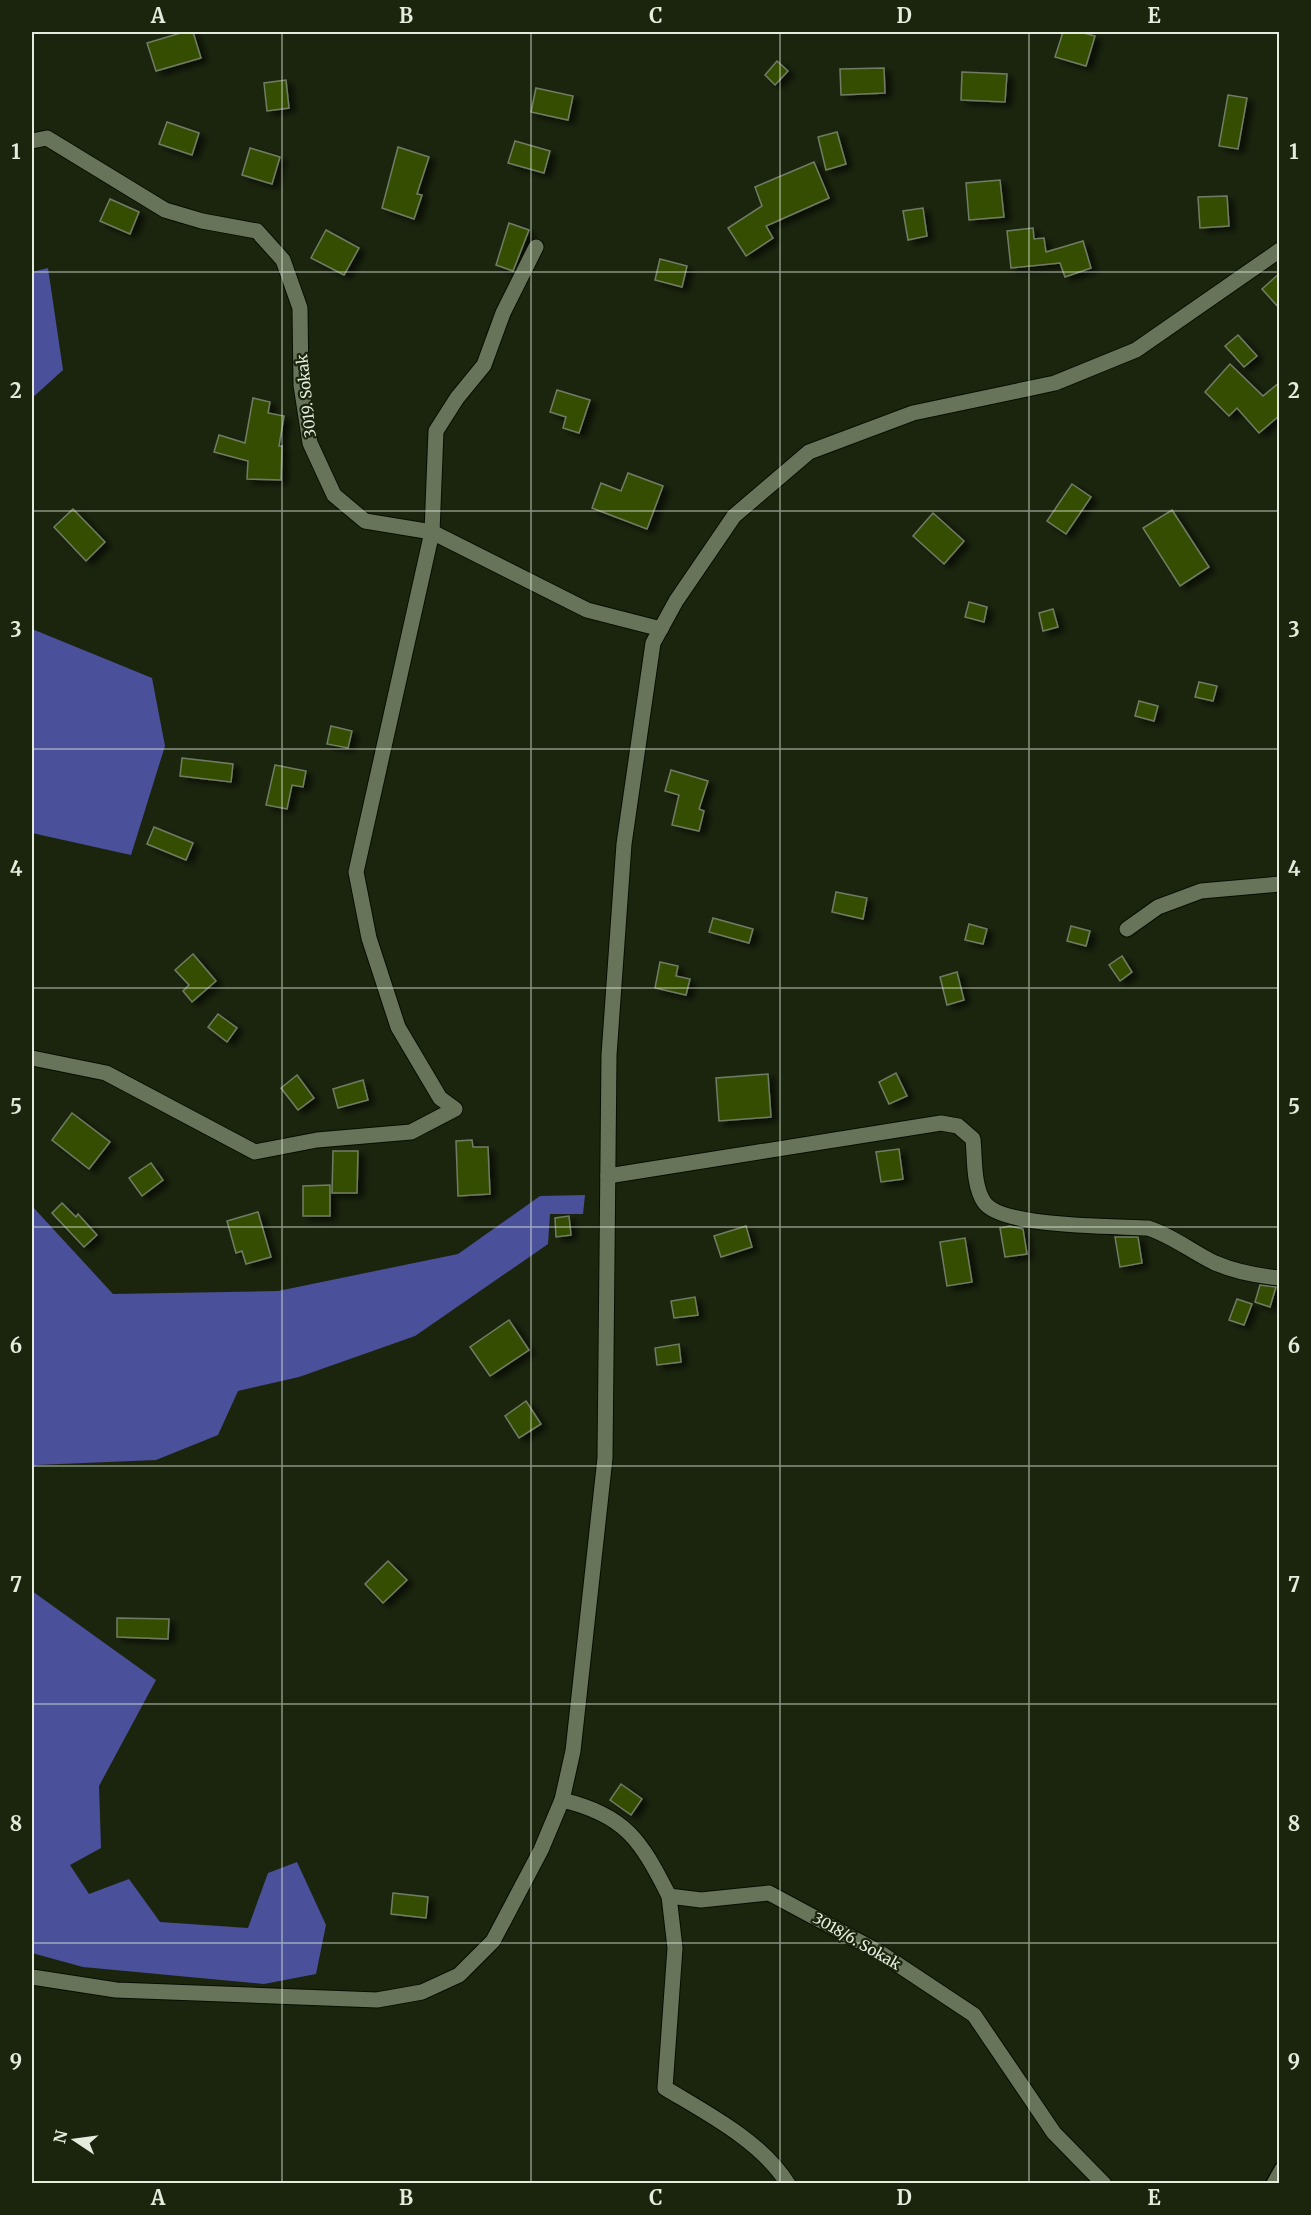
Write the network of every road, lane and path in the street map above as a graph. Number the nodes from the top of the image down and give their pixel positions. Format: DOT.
graph roads {
  1 [pos="32,141"];
  2 [pos="536,247"];
  3 [pos="1280,250"];
  4 [pos="432,532"];
  5 [pos="661,629"];
  6 [pos="1280,884"];
  7 [pos="1126,929"];
  8 [pos="32,1058"];
  9 [pos="608,1176"];
  10 [pos="1280,1278"];
  11 [pos="562,1800"];
  12 [pos="669,1896"];
  13 [pos="32,1977"];
  14 [pos="1280,2168"];
  15 [pos="788,2184"];
  16 [pos="1104,2184"];
  17 [pos="1271,2184"];
  1 -- 4 [label="street, 3019. Sokak"];
  2 -- 4 [label="street"];
  3 -- 5 [label="street"];
  4 -- 5 [label="street, 3019. Sokak"];
  4 -- 8 [label="street"];
  5 -- 9 [label="street"];
  6 -- 7 [label="street"];
  9 -- 10 [label="street"];
  9 -- 11 [label="street"];
  11 -- 12 [label="street"];
  11 -- 13 [label="street"];
  12 -- 15 [label="street"];
  12 -- 16 [label="street, 3018/6. Sokak"];
  14 -- 17 [label="lane"];
}
